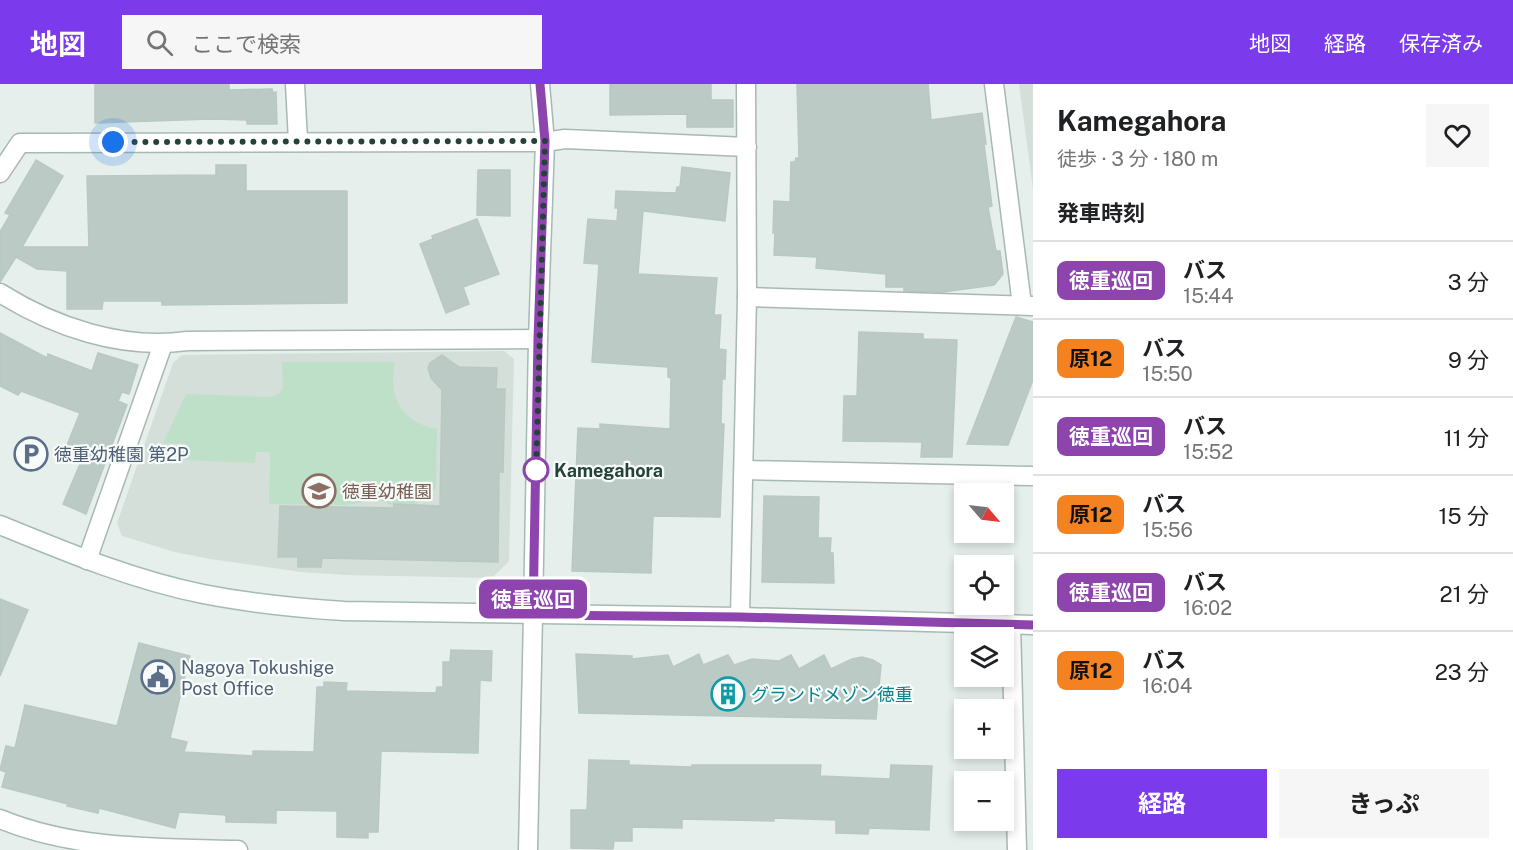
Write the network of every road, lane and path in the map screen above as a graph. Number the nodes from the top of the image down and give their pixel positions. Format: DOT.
graph roads {
  1 [pos="294,84"];
  2 [pos="540,84"];
  3 [pos="746,84"];
  4 [pos="994,84"];
  5 [pos="298,141"];
  6 [pos="545,141"];
  7 [pos="747,147"];
  8 [pos="0,173"];
  9 [pos="0,293"];
  10 [pos="747,297"];
  11 [pos="1027,305"];
  12 [pos="538,339"];
  13 [pos="163,344"];
  14 [pos="744,470"];
  15 [pos="1033,477"];
  16 [pos="0,525"];
  17 [pos="87,560"];
  18 [pos="533,615"];
  19 [pos="740,617"];
  20 [pos="1011,624"];
  21 [pos="1033,625"];
  22 [pos="0,819"];
  23 [pos="238,850"];
  24 [pos="528,850"];
  25 [pos="1017,850"];
  1 -- 5 [label="street"];
  2 -- 6 [label="street"];
  3 -- 7 [label="street"];
  4 -- 11 [label="street"];
  5 -- 6 [label="street"];
  5 -- 8 [label="street"];
  6 -- 7 [label="street"];
  6 -- 12 [label="street"];
  7 -- 10 [label="street"];
  9 -- 13 [label="street"];
  10 -- 11 [label="street"];
  10 -- 14 [label="street"];
  12 -- 13 [label="street"];
  12 -- 18 [label="street"];
  13 -- 17 [label="street"];
  14 -- 15 [label="street"];
  14 -- 19 [label="street"];
  16 -- 17 [label="street"];
  17 -- 18 [label="street"];
  18 -- 19 [label="street"];
  18 -- 24 [label="street"];
  19 -- 20 [label="street"];
  20 -- 21 [label="street"];
  20 -- 25 [label="street"];
  22 -- 23 [label="street"];
}
